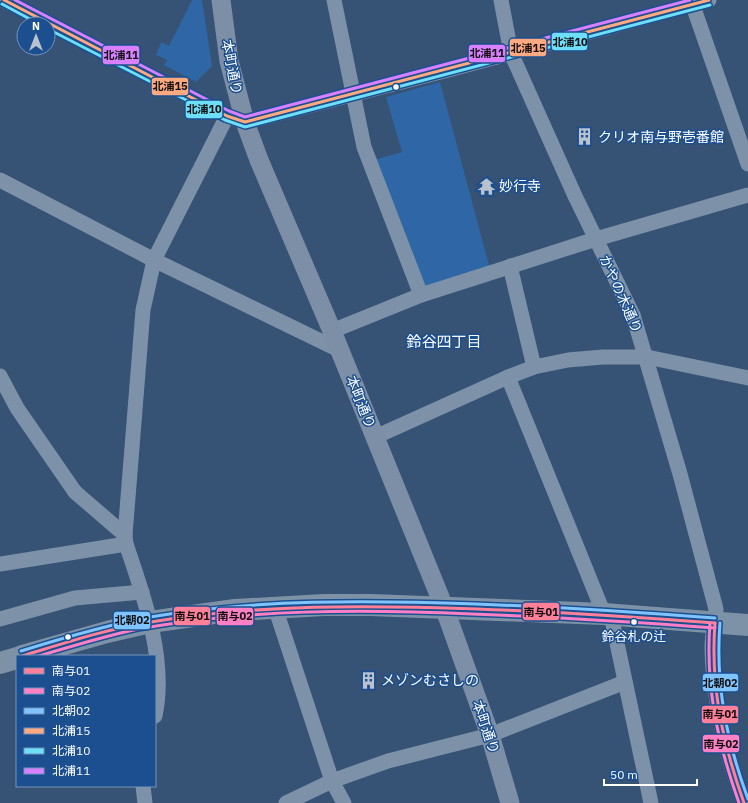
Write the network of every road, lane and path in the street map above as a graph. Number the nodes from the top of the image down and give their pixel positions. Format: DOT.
graph roads {
  1 [pos="4,0"];
  2 [pos="221,0"];
  3 [pos="334,0"];
  4 [pos="501,0"];
  5 [pos="709,0"];
  6 [pos="691,2"];
  7 [pos="511,53"];
  8 [pos="352,95"];
  9 [pos="227,116"];
  10 [pos="245,122"];
  11 [pos="748,164"];
  12 [pos="0,180"];
  13 [pos="748,194"];
  14 [pos="596,239"];
  15 [pos="154,260"];
  16 [pos="510,266"];
  17 [pos="420,295"];
  18 [pos="332,331"];
  19 [pos="339,350"];
  20 [pos="647,356"];
  21 [pos="534,368"];
  22 [pos="0,376"];
  23 [pos="508,377"];
  24 [pos="748,378"];
  25 [pos="375,437"];
  26 [pos="126,539"];
  27 [pos="0,564"];
  28 [pos="142,592"];
  29 [pos="275,607"];
  30 [pos="444,607"];
  31 [pos="608,615"];
  32 [pos="0,620"];
  33 [pos="150,622"];
  34 [pos="715,624"];
  35 [pos="748,625"];
  36 [pos="26,655"];
  37 [pos="154,655"];
  38 [pos="16,658"];
  39 [pos="0,663"];
  40 [pos="156,668"];
  41 [pos="625,682"];
  42 [pos="156,705"];
  43 [pos="490,735"];
  44 [pos="332,781"];
  45 [pos="143,787"];
  46 [pos="145,803"];
  47 [pos="286,803"];
  48 [pos="344,803"];
  49 [pos="510,803"];
  50 [pos="651,803"];
  51 [pos="744,803"];
  1 -- 9 [label="street"];
  2 -- 10 [label="main road, 本町通り"];
  3 -- 8 [label="street"];
  4 -- 7 [label="street, かやの木通り"];
  5 -- 6 [label="street"];
  6 -- 7 [label="street"];
  6 -- 11 [label="street"];
  7 -- 8 [label="street"];
  7 -- 14 [label="street, かやの木通り"];
  8 -- 10 [label="street"];
  8 -- 17 [label="street"];
  9 -- 10 [label="street"];
  9 -- 15 [label="street"];
  10 -- 18 [label="main road, 本町通り"];
  12 -- 15 [label="street"];
  13 -- 14 [label="street"];
  14 -- 16 [label="street"];
  14 -- 20 [label="street, かやの木通り"];
  15 -- 19 [label="street"];
  15 -- 26 [label="street"];
  16 -- 17 [label="street"];
  16 -- 21 [label="street"];
  17 -- 18 [label="street"];
  18 -- 19 [label="main road, 本町通り"];
  19 -- 25 [label="main road, 本町通り"];
  20 -- 21 [label="street"];
  20 -- 24 [label="street"];
  20 -- 34 [label="street, かやの木通り"];
  21 -- 23 [label="street"];
  22 -- 26 [label="street"];
  23 -- 25 [label="street"];
  23 -- 31 [label="street"];
  25 -- 30 [label="main road, 本町通り"];
  26 -- 27 [label="street"];
  26 -- 28 [label="street"];
  28 -- 32 [label="street"];
  28 -- 33 [label="street"];
  29 -- 30 [label="highway"];
  29 -- 33 [label="highway"];
  29 -- 44 [label="street"];
  30 -- 31 [label="highway"];
  30 -- 43 [label="main road, 本町通り"];
  31 -- 34 [label="highway"];
  31 -- 41 [label="street"];
  33 -- 36 [label="highway"];
  33 -- 37 [label="street"];
  34 -- 35 [label="highway"];
  34 -- 51 [label="street, かやの木通り"];
  38 -- 39 [label="highway"];
  40 -- 42 [label="street"];
  41 -- 43 [label="street"];
  41 -- 50 [label="street"];
  43 -- 44 [label="street"];
  43 -- 49 [label="main road, 本町通り"];
  44 -- 47 [label="street"];
  44 -- 48 [label="street"];
  45 -- 46 [label="street"];
}
